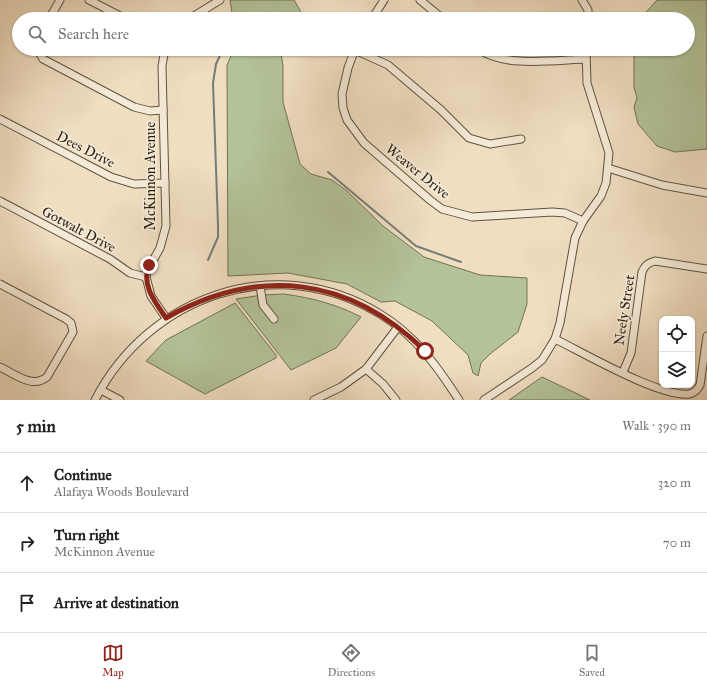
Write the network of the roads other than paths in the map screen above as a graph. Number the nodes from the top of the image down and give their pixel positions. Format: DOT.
graph roads {
  1 [pos="60,0"];
  2 [pos="89,0"];
  3 [pos="220,0"];
  4 [pos="384,0"];
  5 [pos="420,0"];
  6 [pos="586,1"];
  7 [pos="212,2"];
  8 [pos="53,12"];
  9 [pos="112,12"];
  10 [pos="198,12"];
  11 [pos="376,12"];
  12 [pos="435,12"];
  13 [pos="587,12"];
  14 [pos="41,56"];
  15 [pos="164,56"];
  16 [pos="352,56"];
  17 [pos="369,56"];
  18 [pos="489,56"];
  19 [pos="585,56"];
  20 [pos="585,59"];
  21 [pos="163,110"];
  22 [pos="0,119"];
  23 [pos="521,140"];
  24 [pos="608,168"];
  25 [pos="166,183"];
  26 [pos="707,193"];
  27 [pos="1,204"];
  28 [pos="583,221"];
  29 [pos="707,270"];
  30 [pos="146,277"];
  31 [pos="0,284"];
  32 [pos="260,286"];
  33 [pos="166,318"];
  34 [pos="274,319"];
  35 [pos="398,326"];
  36 [pos="707,336"];
  37 [pos="555,339"];
  38 [pos="0,366"];
  39 [pos="366,369"];
  40 [pos="623,372"];
  41 [pos="101,390"];
  42 [pos="95,400"];
  43 [pos="120,400"];
  44 [pos="314,400"];
  45 [pos="396,400"];
  46 [pos="459,400"];
  47 [pos="484,400"];
  1 -- 8 [label="street"];
  2 -- 9 [label="street"];
  3 -- 7 [label="street"];
  4 -- 11 [label="street"];
  5 -- 12 [label="street"];
  6 -- 13 [label="street"];
  7 -- 10 [label="street"];
  14 -- 21 [label="street"];
  15 -- 21 [label="street, McKinnon Avenue"];
  16 -- 28 [label="street, Weaver Drive"];
  17 -- 23 [label="street"];
  18 -- 20 [label="street"];
  19 -- 20 [label="street"];
  20 -- 24 [label="street"];
  21 -- 25 [label="street, McKinnon Avenue"];
  22 -- 25 [label="street, Dees Drive"];
  24 -- 26 [label="street"];
  24 -- 28 [label="street"];
  25 -- 30 [label="street, McKinnon Avenue"];
  27 -- 30 [label="street, Gotwalt Drive"];
  28 -- 37 [label="street"];
  29 -- 40 [label="street, Neely Street"];
  30 -- 33 [label="street"];
  31 -- 38 [label="street"];
  32 -- 33 [label="street"];
  32 -- 34 [label="street"];
  32 -- 35 [label="street"];
  33 -- 41 [label="street"];
  35 -- 39 [label="street"];
  35 -- 46 [label="street"];
  36 -- 40 [label="street, Neely Street"];
  37 -- 40 [label="street, Neely Street"];
  37 -- 47 [label="street"];
  39 -- 44 [label="street"];
  39 -- 45 [label="street"];
  41 -- 42 [label="street"];
  41 -- 43 [label="street"];
}
